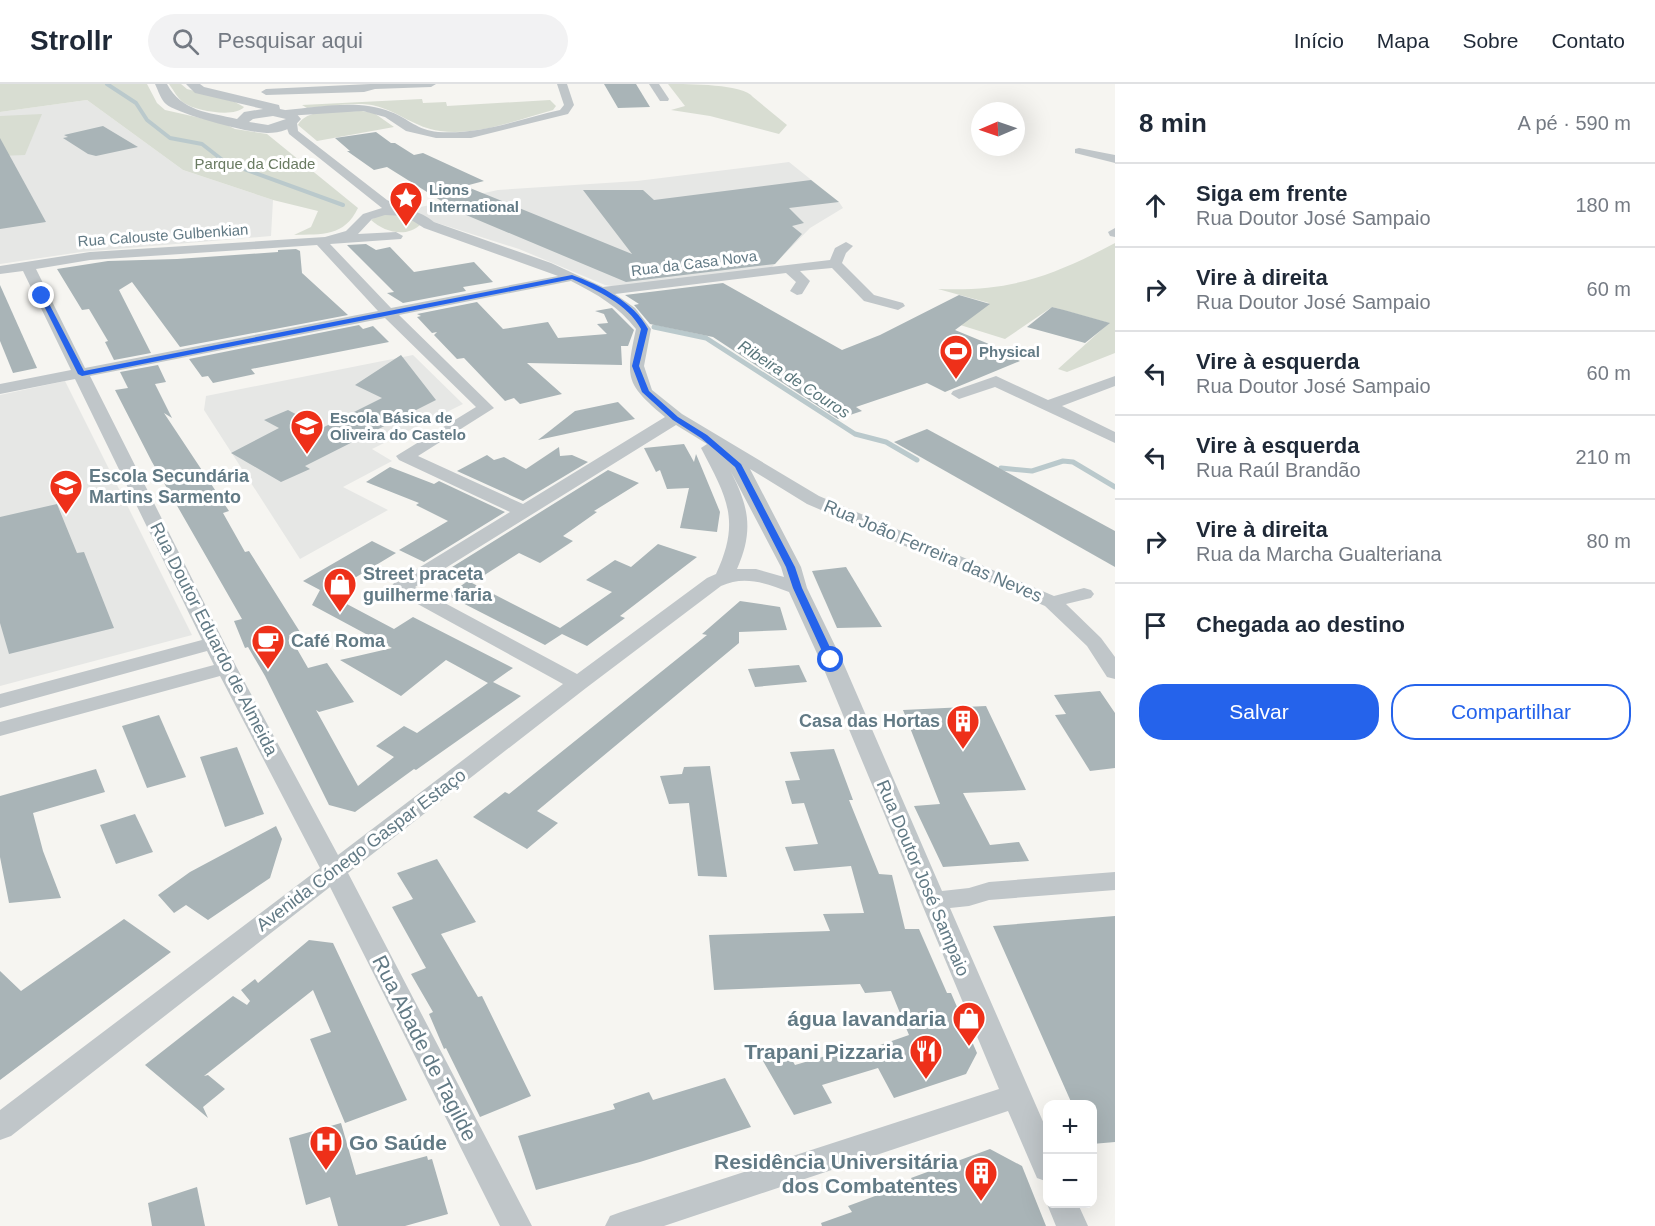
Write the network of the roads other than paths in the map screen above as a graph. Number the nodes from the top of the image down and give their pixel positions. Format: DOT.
graph roads {
  1 [pos="161,84"];
  2 [pos="192,84"];
  3 [pos="431,84"];
  4 [pos="562,84"];
  5 [pos="654,84"];
  6 [pos="266,92"];
  7 [pos="664,99"];
  8 [pos="251,114"];
  9 [pos="287,117"];
  10 [pos="266,128"];
  11 [pos="1079,151"];
  12 [pos="1115,159"];
  13 [pos="397,211"];
  14 [pos="368,218"];
  15 [pos="429,225"];
  16 [pos="405,235"];
  17 [pos="458,236"];
  18 [pos="324,240"];
  19 [pos="846,246"];
  20 [pos="835,264"];
  21 [pos="27,266"];
  22 [pos="789,268"];
  23 [pos="0,270"];
  24 [pos="572,277"];
  25 [pos="603,291"];
  26 [pos="797,291"];
  27 [pos="898,306"];
  28 [pos="388,312"];
  29 [pos="82,374"];
  30 [pos="1115,381"];
  31 [pos="0,389"];
  32 [pos="959,394"];
  33 [pos="1047,406"];
  34 [pos="676,418"];
  35 [pos="704,436"];
  36 [pos="1115,438"];
  37 [pos="813,500"];
  38 [pos="758,502"];
  39 [pos="523,511"];
  40 [pos="725,575"];
  41 [pos="797,588"];
  42 [pos="1084,594"];
  43 [pos="1052,603"];
  44 [pos="215,643"];
  45 [pos="226,668"];
  46 [pos="1115,672"];
  47 [pos="578,683"];
  48 [pos="0,701"];
  49 [pos="0,729"];
  50 [pos="334,871"];
  51 [pos="1115,881"];
  52 [pos="1115,890"];
  53 [pos="969,897"];
  54 [pos="933,901"];
  55 [pos="1016,1096"];
  56 [pos="0,1127"];
  57 [pos="1043,1160"];
  58 [pos="1065,1208"];
  59 [pos="516,1226"];
  60 [pos="621,1226"];
  61 [pos="1072,1226"];
  1 -- 8 [label="street"];
  2 -- 8 [label="street"];
  3 -- 6 [label="street"];
  4 -- 9 [label="street"];
  5 -- 7 [label="street"];
  8 -- 9 [label="street"];
  8 -- 10 [label="street"];
  9 -- 10 [label="street"];
  9 -- 13 [label="street"];
  10 -- 14 [label="street"];
  11 -- 12 [label="street"];
  13 -- 14 [label="street"];
  13 -- 15 [label="street, Rua Doutor José Sampaio"];
  14 -- 16 [label="street"];
  14 -- 18 [label="street, Rua Calouste Gulbenkian"];
  15 -- 16 [label="street"];
  15 -- 17 [label="street, Rua Doutor José Sampaio"];
  16 -- 17 [label="street, Rua Doutor José Sampaio"];
  16 -- 18 [label="street, Rua Calouste Gulbenkian"];
  17 -- 24 [label="street, Rua Doutor José Sampaio"];
  18 -- 21 [label="street, Rua Calouste Gulbenkian"];
  18 -- 28 [label="street"];
  19 -- 20 [label="street"];
  20 -- 22 [label="street, Rua da Casa Nova"];
  20 -- 27 [label="street"];
  21 -- 23 [label="street, Rua Calouste Gulbenkian"];
  21 -- 29 [label="street, Rua Doutor Eduardo de Almeida"];
  22 -- 25 [label="street, Rua da Casa Nova"];
  22 -- 26 [label="street"];
  24 -- 25 [label="street, Rua Doutor José Sampaio"];
  24 -- 28 [label="street"];
  25 -- 34 [label="street, Rua Doutor José Sampaio"];
  28 -- 29 [label="street"];
  28 -- 39 [label="street"];
  29 -- 31 [label="street"];
  29 -- 44 [label="street, Rua Doutor Eduardo de Almeida"];
  30 -- 33 [label="street"];
  32 -- 33 [label="street"];
  33 -- 36 [label="street"];
  34 -- 35 [label="street, Rua Doutor José Sampaio"];
  34 -- 39 [label="street"];
  35 -- 37 [label="street, Rua Doutor José Sampaio"];
  35 -- 38 [label="street, Rua Doutor José Sampaio"];
  35 -- 40 [label="street, Rua Doutor José Sampaio"];
  37 -- 38 [label="street"];
  37 -- 43 [label="street, Rua João Ferreira das Neves"];
  38 -- 41 [label="street, Rua Doutor José Sampaio"];
  39 -- 47 [label="street"];
  40 -- 41 [label="street"];
  40 -- 47 [label="street, Avenida Cónego Gaspar Estaço"];
  41 -- 54 [label="street, Rua Doutor José Sampaio"];
  42 -- 43 [label="street"];
  43 -- 46 [label="street, Rua João Ferreira das Neves"];
  44 -- 45 [label="street, Rua Doutor Eduardo de Almeida"];
  44 -- 48 [label="street"];
  45 -- 49 [label="street"];
  45 -- 50 [label="street, Rua Doutor Eduardo de Almeida"];
  47 -- 50 [label="street, Avenida Cónego Gaspar Estaço"];
  50 -- 56 [label="street, Avenida Cónego Gaspar Estaço"];
  50 -- 59 [label="street, Rua Abade de Tagilde"];
  51 -- 53 [label="street"];
  52 -- 53 [label="street"];
  53 -- 54 [label="street"];
  54 -- 55 [label="street, Rua Doutor José Sampaio"];
  55 -- 57 [label="street, Rua Doutor José Sampaio"];
  55 -- 60 [label="street"];
  58 -- 61 [label="street"];
}
